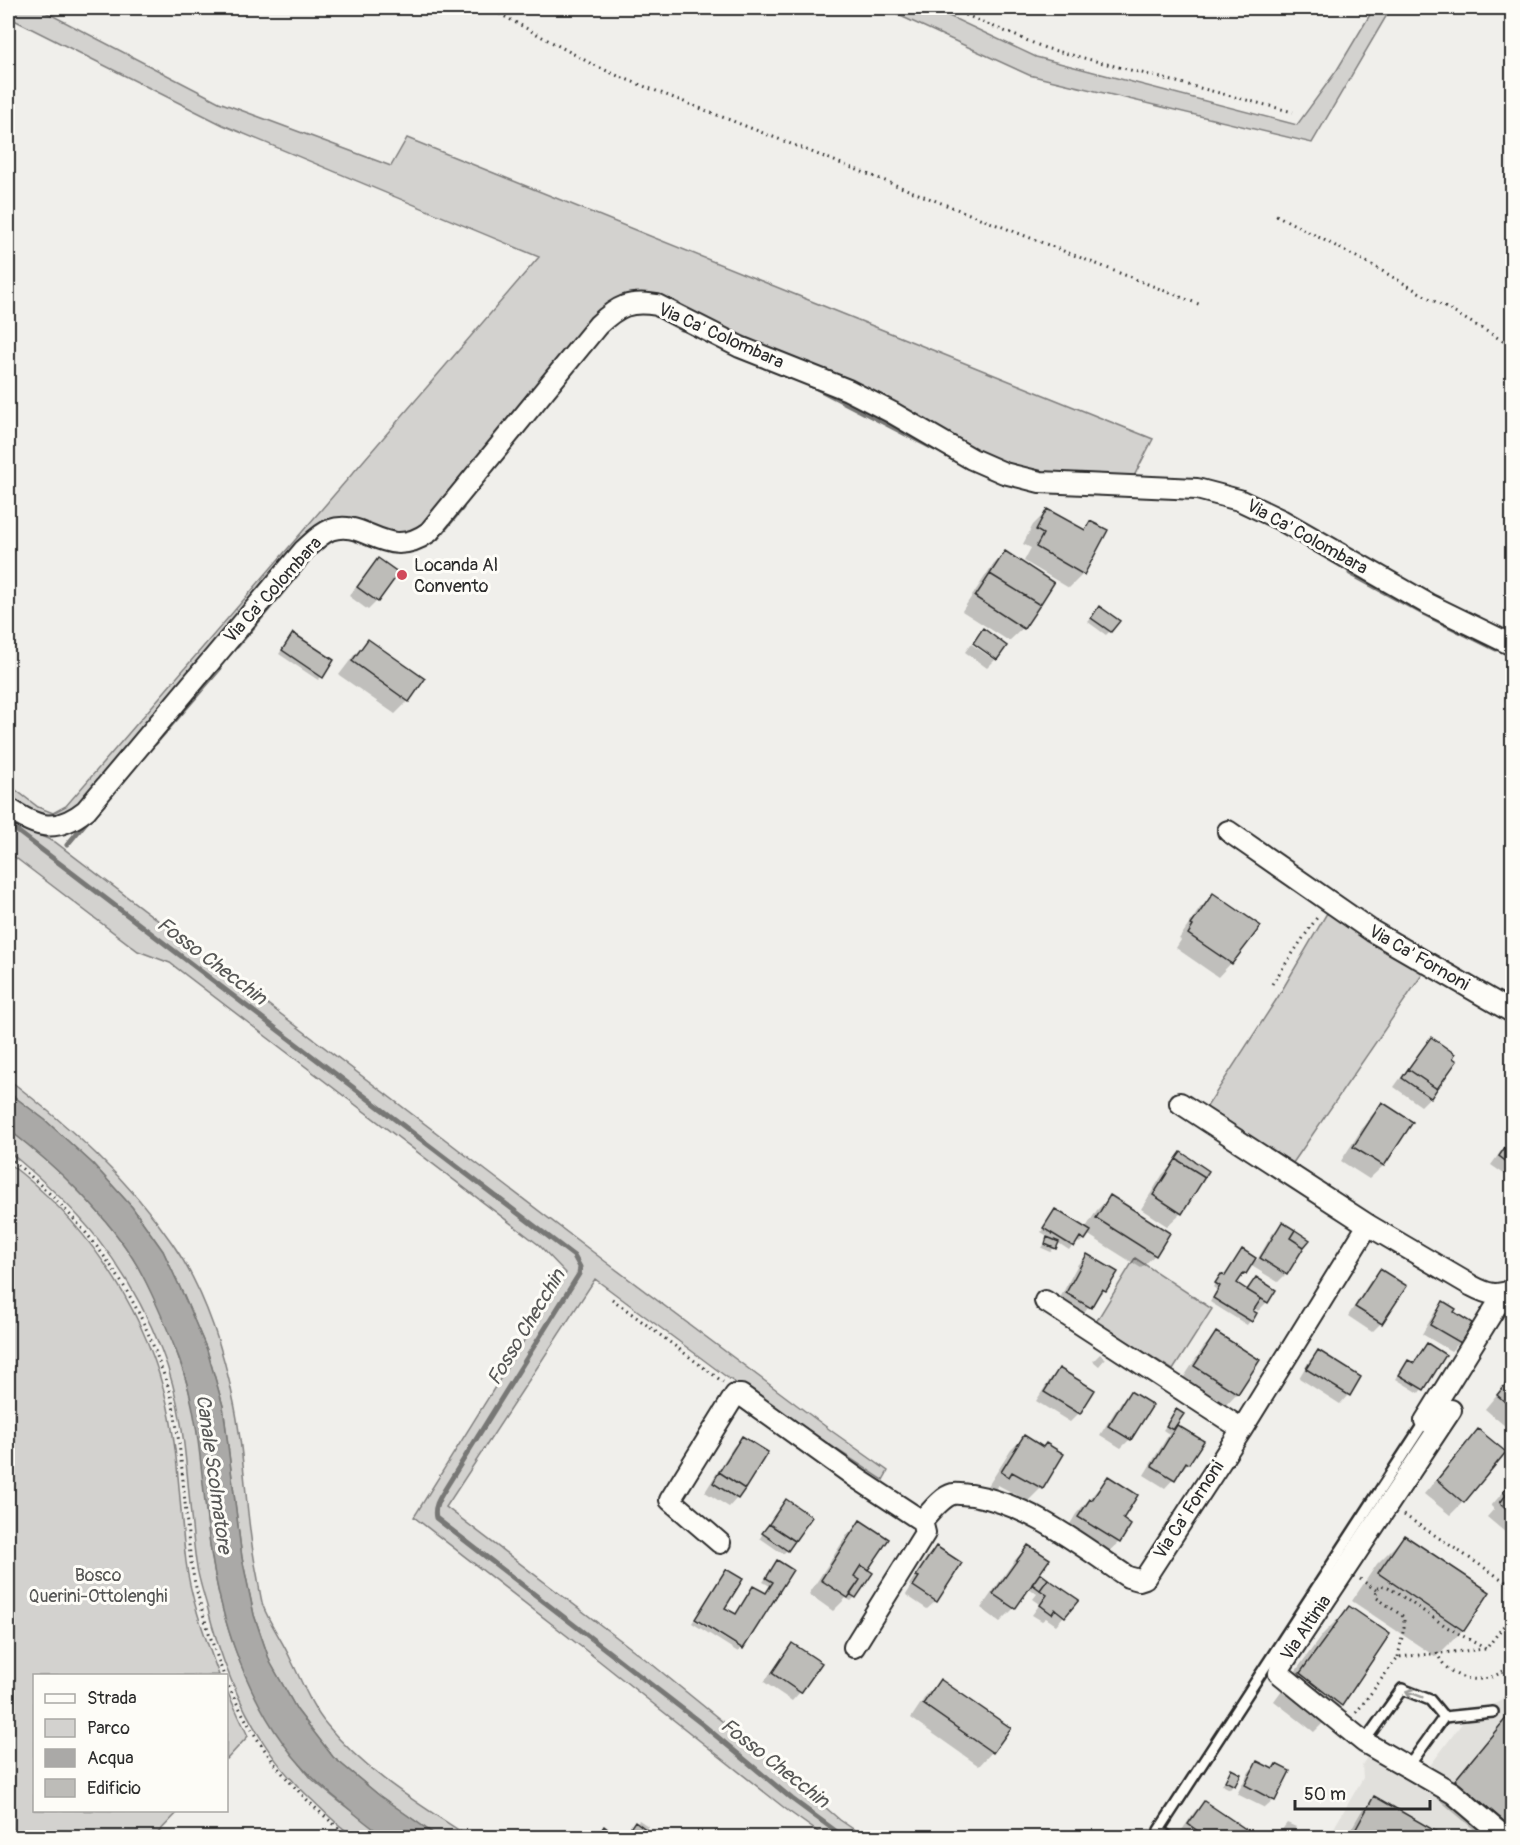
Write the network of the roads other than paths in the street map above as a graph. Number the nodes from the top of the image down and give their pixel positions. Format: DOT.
graph roads {
  1 [pos="1512,645"];
  2 [pos="8,808"];
  3 [pos="1228,831"];
  4 [pos="1512,1012"];
  5 [pos="1180,1103"];
  6 [pos="1368,1225"];
  7 [pos="1508,1297"];
  8 [pos="1045,1301"];
  9 [pos="1451,1410"];
  10 [pos="1425,1421"];
  11 [pos="1242,1429"];
  12 [pos="922,1521"];
  13 [pos="720,1543"];
  14 [pos="854,1647"];
  15 [pos="1493,1712"];
  16 [pos="1444,1717"];
  17 [pos="1364,1742"];
  18 [pos="1408,1767"];
  19 [pos="1506,1837"];
  20 [pos="1170,1838"];
  1 -- 2 [label="street, Via Ca' Colombara"];
  3 -- 4 [label="street, Via Ca' Fornoni"];
  5 -- 6 [label="street"];
  6 -- 7 [label="street"];
  6 -- 11 [label="street, Via Ca' Fornoni"];
  7 -- 10 [label="street"];
  8 -- 11 [label="street"];
  9 -- 17 [label="street, Via Altinia"];
  10 -- 20 [label="lane"];
  11 -- 12 [label="street, Via Ca' Fornoni"];
  12 -- 13 [label="street"];
  12 -- 14 [label="street"];
  15 -- 16 [label="lane"];
  16 -- 17 [label="lane, one-way"];
  16 -- 18 [label="lane"];
  17 -- 18 [label="street, Via Altinia"];
  18 -- 19 [label="street, Via Altinia"];
}
